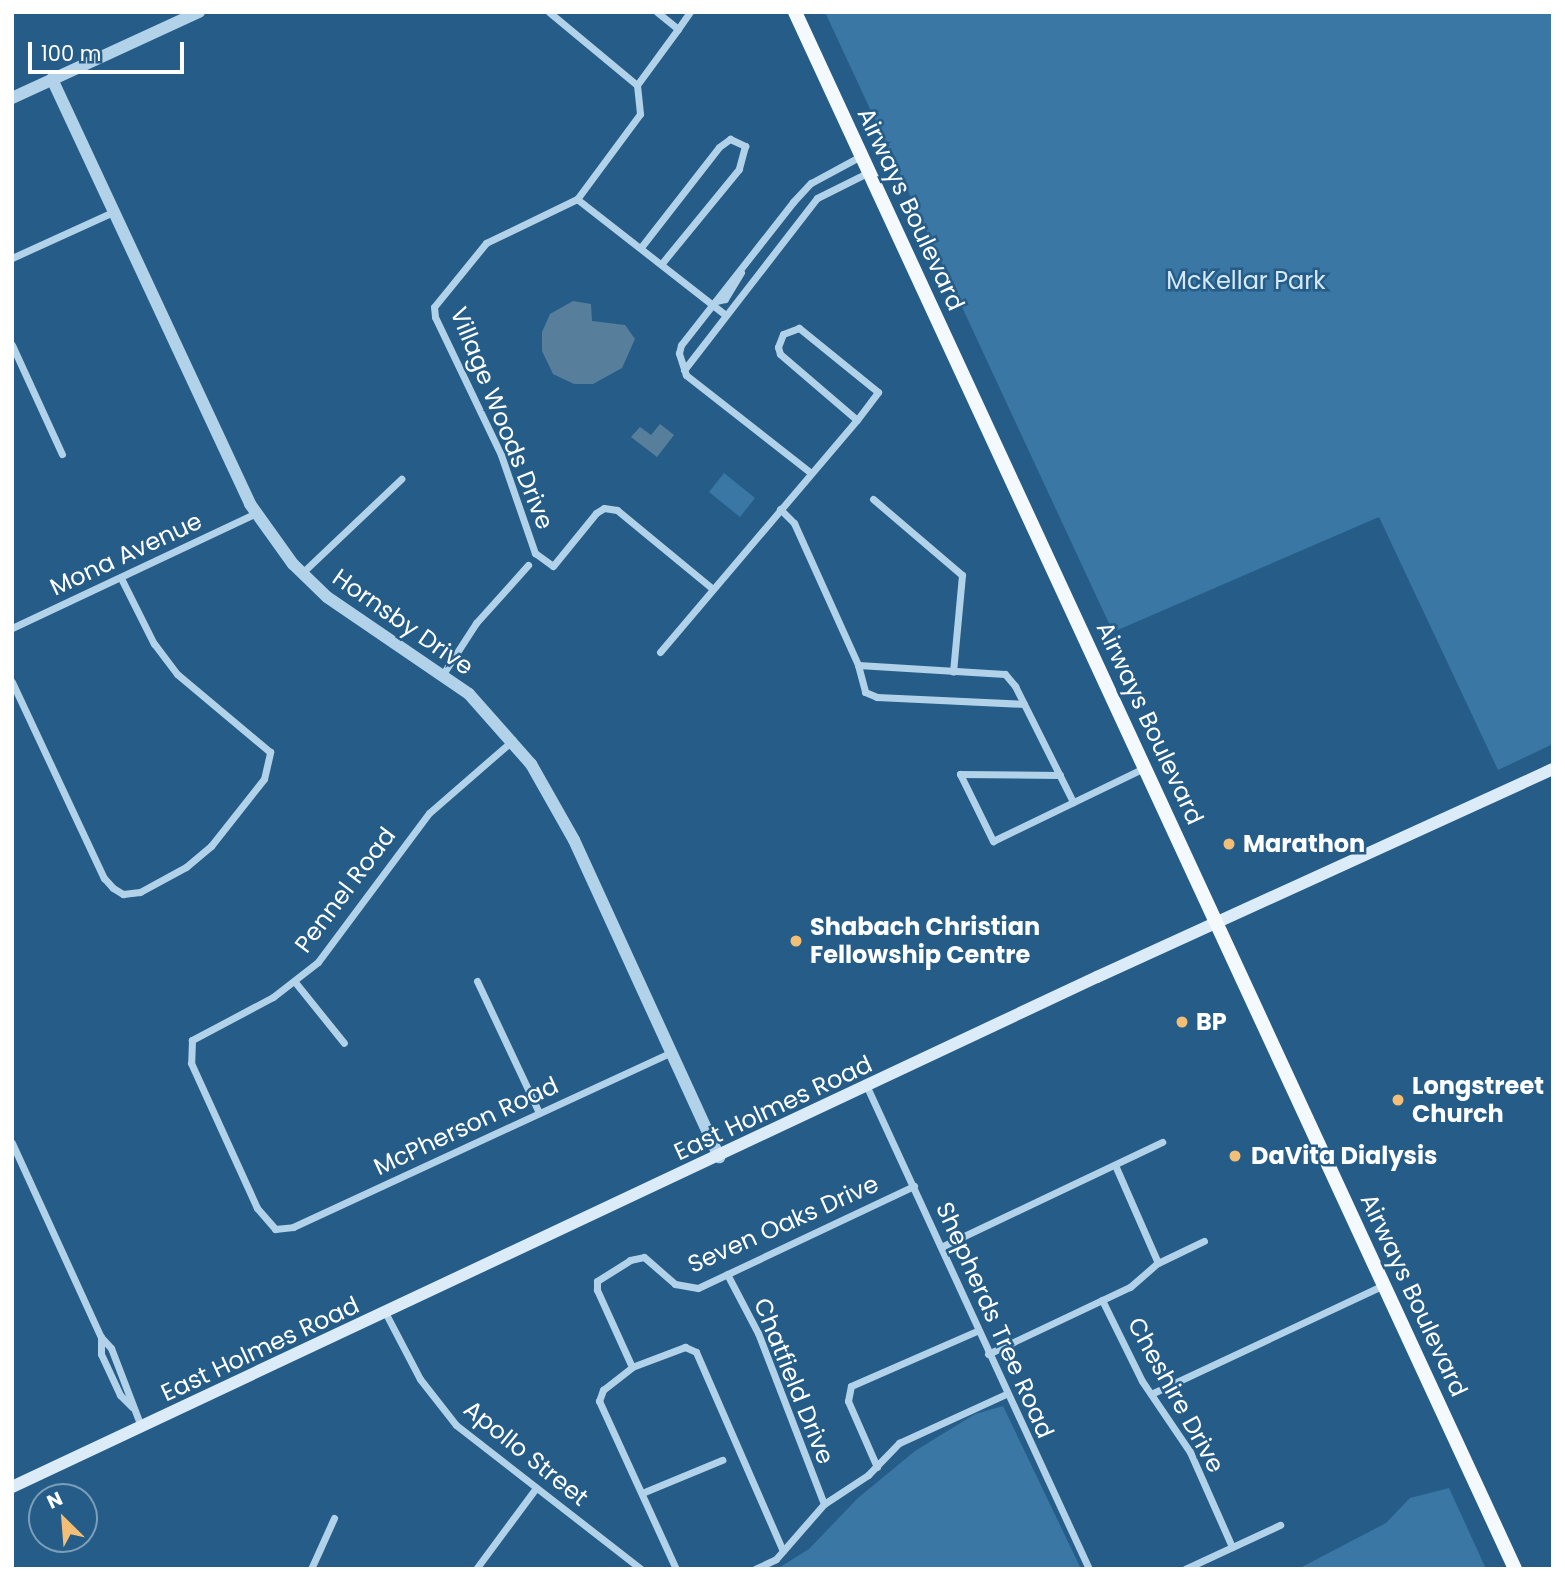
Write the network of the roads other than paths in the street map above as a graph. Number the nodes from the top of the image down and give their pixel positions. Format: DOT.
graph roads {
  1 [pos="199,12"];
  2 [pos="549,12"];
  3 [pos="657,12"];
  4 [pos="690,12"];
  5 [pos="795,12"];
  6 [pos="678,29"];
  7 [pos="52,79"];
  8 [pos="637,85"];
  9 [pos="12,97"];
  10 [pos="861,156"];
  11 [pos="869,172"];
  12 [pos="577,199"];
  13 [pos="113,212"];
  14 [pos="642,246"];
  15 [pos="12,258"];
  16 [pos="662,262"];
  17 [pos="714,303"];
  18 [pos="724,314"];
  19 [pos="12,345"];
  20 [pos="684,370"];
  21 [pos="857,420"];
  22 [pos="62,454"];
  23 [pos="811,473"];
  24 [pos="401,479"];
  25 [pos="873,499"];
  26 [pos="780,509"];
  27 [pos="256,513"];
  28 [pos="528,565"];
  29 [pos="302,574"];
  30 [pos="121,578"];
  31 [pos="713,589"];
  32 [pos="12,628"];
  33 [pos="660,652"];
  34 [pos="858,665"];
  35 [pos="953,672"];
  36 [pos="443,674"];
  37 [pos="12,682"];
  38 [pos="1024,704"];
  39 [pos="513,740"];
  40 [pos="1146,767"];
  41 [pos="1553,769"];
  42 [pos="1060,775"];
  43 [pos="1073,802"];
  44 [pos="1216,922"];
  45 [pos="477,981"];
  46 [pos="295,982"];
  47 [pos="344,1043"];
  48 [pos="672,1052"];
  49 [pos="867,1087"];
  50 [pos="539,1114"];
  51 [pos="1162,1142"];
  52 [pos="12,1143"];
  53 [pos="719,1157"];
  54 [pos="1115,1165"];
  55 [pos="914,1186"];
  56 [pos="275,1229"];
  57 [pos="1204,1241"];
  58 [pos="941,1247"];
  59 [pos="1158,1263"];
  60 [pos="727,1274"];
  61 [pos="1384,1285"];
  62 [pos="1102,1300"];
  63 [pos="386,1314"];
  64 [pos="977,1331"];
  65 [pos="988,1353"];
  66 [pos="632,1367"];
  67 [pos="1006,1394"];
  68 [pos="1151,1394"];
  69 [pos="141,1426"];
  70 [pos="722,1460"];
  71 [pos="877,1467"];
  72 [pos="12,1487"];
  73 [pos="536,1488"];
  74 [pos="642,1493"];
  75 [pos="824,1504"];
  76 [pos="334,1518"];
  77 [pos="1280,1525"];
  78 [pos="1232,1547"];
  79 [pos="783,1551"];
  80 [pos="311,1569"];
  81 [pos="476,1569"];
  82 [pos="641,1569"];
  83 [pos="676,1569"];
  84 [pos="755,1569"];
  85 [pos="1089,1569"];
  86 [pos="1185,1569"];
  87 [pos="1515,1569"];
  1 -- 7 [label="street"];
  2 -- 8 [label="street"];
  3 -- 6 [label="street"];
  4 -- 6 [label="street"];
  5 -- 10 [label="main road, Airways Boulevard"];
  6 -- 8 [label="street"];
  7 -- 9 [label="street"];
  7 -- 13 [label="street, Hornsby Drive"];
  8 -- 12 [label="street"];
  10 -- 11 [label="main road, Airways Boulevard"];
  10 -- 17 [label="street"];
  11 -- 18 [label="street"];
  11 -- 40 [label="main road, Airways Boulevard"];
  12 -- 14 [label="street"];
  12 -- 31 [label="street, Village Woods Drive"];
  13 -- 15 [label="street"];
  13 -- 27 [label="street, Hornsby Drive"];
  14 -- 16 [label="street"];
  14 -- 16 [label="street"];
  16 -- 17 [label="street"];
  17 -- 18 [label="street"];
  17 -- 20 [label="street"];
  18 -- 20 [label="street"];
  19 -- 22 [label="street"];
  20 -- 23 [label="street"];
  21 -- 21 [label="street"];
  21 -- 23 [label="street"];
  23 -- 26 [label="street"];
  24 -- 29 [label="street"];
  25 -- 35 [label="street"];
  26 -- 31 [label="street"];
  26 -- 34 [label="street"];
  27 -- 29 [label="street, Hornsby Drive"];
  27 -- 30 [label="street, Mona Avenue"];
  28 -- 36 [label="street"];
  29 -- 36 [label="street, Hornsby Drive"];
  30 -- 32 [label="street, Mona Avenue"];
  30 -- 37 [label="street"];
  31 -- 33 [label="street"];
  34 -- 35 [label="street"];
  34 -- 38 [label="street"];
  35 -- 38 [label="street"];
  36 -- 39 [label="street, Hornsby Drive"];
  38 -- 42 [label="street"];
  39 -- 46 [label="street, Pennel Road"];
  39 -- 48 [label="street, Hornsby Drive"];
  40 -- 43 [label="street"];
  40 -- 44 [label="main road, Airways Boulevard"];
  41 -- 44 [label="main road, East Holmes Road"];
  42 -- 43 [label="street"];
  42 -- 43 [label="street"];
  44 -- 49 [label="main road, East Holmes Road"];
  44 -- 61 [label="main road, Airways Boulevard"];
  45 -- 50 [label="street"];
  46 -- 47 [label="street"];
  46 -- 56 [label="street, Pennel Road"];
  48 -- 50 [label="street, McPherson Road"];
  48 -- 53 [label="street, Hornsby Drive"];
  49 -- 53 [label="main road, East Holmes Road"];
  49 -- 55 [label="street, Shepherds Tree Road"];
  50 -- 56 [label="street, McPherson Road"];
  51 -- 54 [label="street"];
  52 -- 69 [label="street"];
  53 -- 63 [label="main road, East Holmes Road"];
  54 -- 58 [label="street"];
  54 -- 59 [label="street"];
  55 -- 58 [label="street, Shepherds Tree Road"];
  55 -- 60 [label="street, Seven Oaks Drive"];
  57 -- 59 [label="street"];
  58 -- 64 [label="street, Shepherds Tree Road"];
  59 -- 62 [label="street"];
  60 -- 66 [label="street, Seven Oaks Drive"];
  60 -- 75 [label="street, Chatfield Drive"];
  61 -- 68 [label="street"];
  61 -- 87 [label="main road, Airways Boulevard"];
  62 -- 65 [label="street"];
  62 -- 68 [label="street, Cheshire Drive"];
  63 -- 69 [label="main road, East Holmes Road"];
  63 -- 73 [label="street, Apollo Street"];
  64 -- 65 [label="street, Shepherds Tree Road"];
  64 -- 71 [label="street"];
  65 -- 67 [label="street, Shepherds Tree Road"];
  66 -- 74 [label="street"];
  66 -- 79 [label="street"];
  67 -- 71 [label="street"];
  67 -- 85 [label="street, Shepherds Tree Road"];
  68 -- 78 [label="street, Cheshire Drive"];
  69 -- 72 [label="main road, East Holmes Road"];
  70 -- 74 [label="street"];
  71 -- 75 [label="street"];
  73 -- 81 [label="street"];
  73 -- 82 [label="street, Apollo Street"];
  74 -- 83 [label="street"];
  75 -- 79 [label="street"];
  76 -- 80 [label="street"];
  77 -- 78 [label="street"];
  78 -- 86 [label="street"];
  79 -- 84 [label="street"];
}
